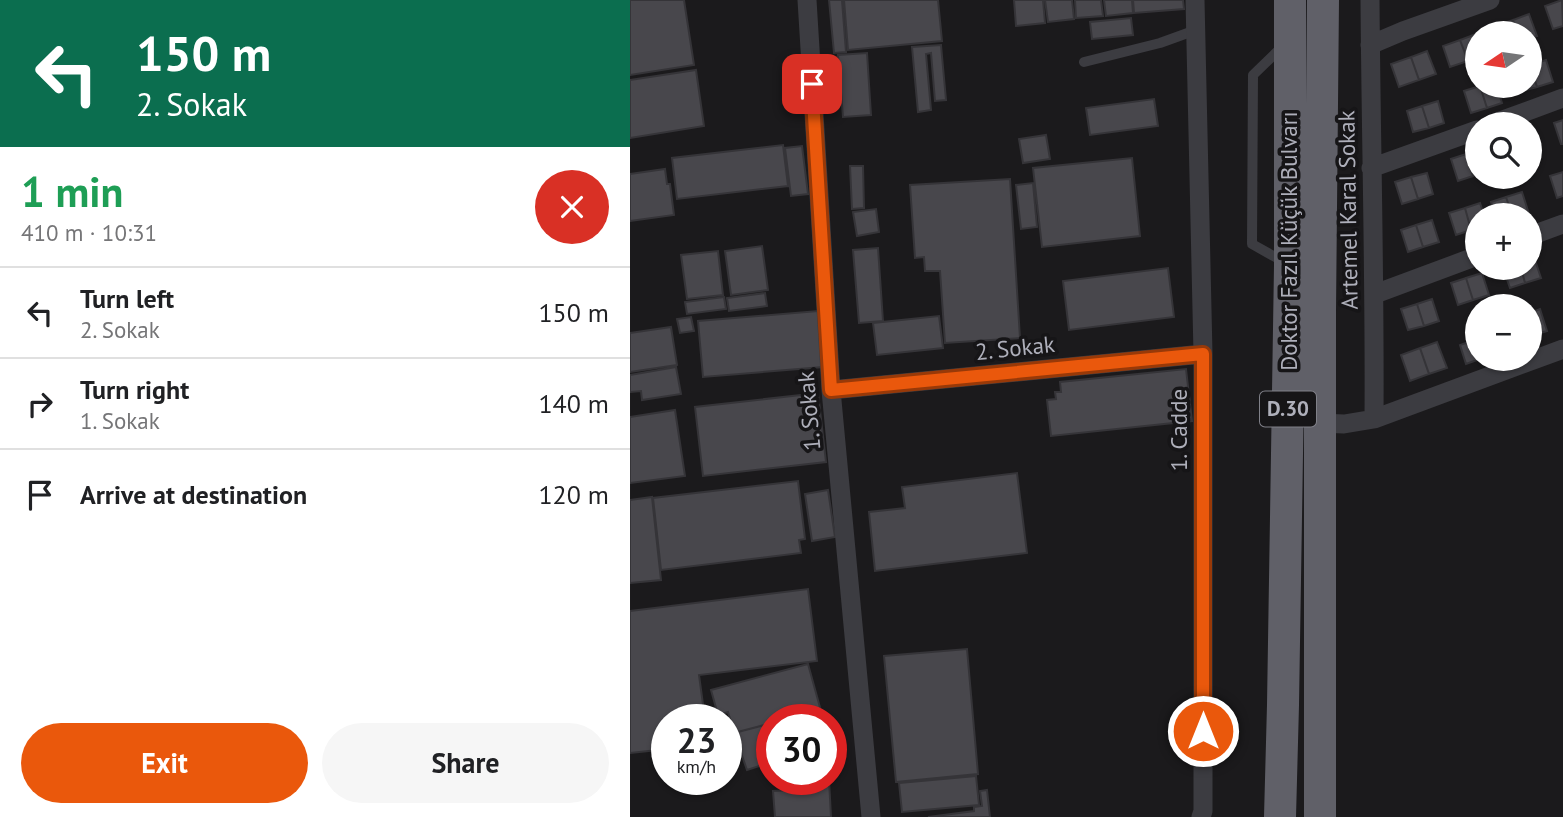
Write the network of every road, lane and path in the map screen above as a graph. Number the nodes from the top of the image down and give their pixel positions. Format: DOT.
graph roads {
  1 [pos="807,0"];
  2 [pos="1195,0"];
  3 [pos="1290,0"];
  4 [pos="1322,0"];
  5 [pos="1370,0"];
  6 [pos="1490,0"];
  7 [pos="1196,30"];
  8 [pos="1370,45"];
  9 [pos="1084,62"];
  10 [pos="1563,98"];
  11 [pos="1525,112"];
  12 [pos="1465,134"];
  13 [pos="1371,168"];
  14 [pos="1563,224"];
  15 [pos="1542,232"];
  16 [pos="1465,260"];
  17 [pos="1375,294"];
  18 [pos="1563,349"];
  19 [pos="1203,354"];
  20 [pos="831,390"];
  21 [pos="1374,419"];
  22 [pos="1320,423"];
  23 [pos="871,817"];
  24 [pos="1201,817"];
  25 [pos="1280,817"];
  26 [pos="1320,817"];
  1 -- 20 [label="street, 1. Sokak"];
  2 -- 7 [label="street, 1. Cadde"];
  3 -- 25 [label="highway, Doktor Fazıl Küçük Bulvarı / D.30"];
  4 -- 22 [label="highway, Doktor Fazıl Küçük Bulvarı / D.30"];
  5 -- 8 [label="street, Artemel Karal Sokak"];
  6 -- 8 [label="street"];
  7 -- 9 [label="lane"];
  7 -- 19 [label="street, 1. Cadde"];
  8 -- 13 [label="street, Artemel Karal Sokak"];
  10 -- 11 [label="street"];
  12 -- 13 [label="street"];
  13 -- 17 [label="street, Artemel Karal Sokak"];
  14 -- 15 [label="street"];
  16 -- 17 [label="street"];
  17 -- 21 [label="street, Artemel Karal Sokak"];
  18 -- 21 [label="street"];
  19 -- 20 [label="street, 2. Sokak"];
  19 -- 24 [label="street, 1. Cadde"];
  20 -- 23 [label="street, 1. Sokak"];
  21 -- 22 [label="street"];
  22 -- 26 [label="highway, Doktor Fazıl Küçük Bulvarı / D.30"];
}
